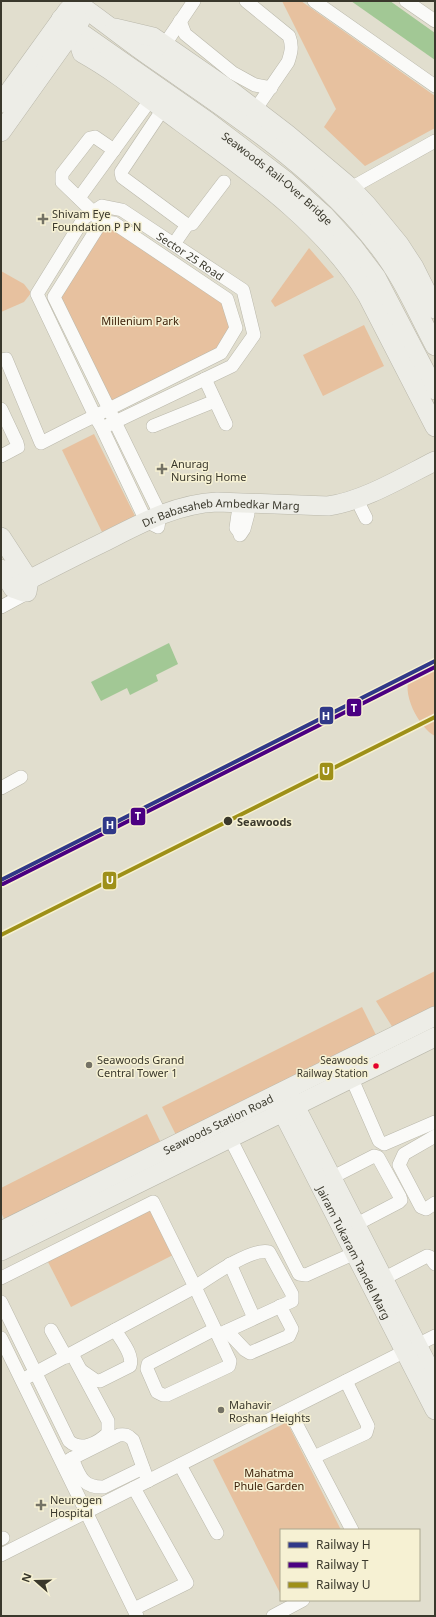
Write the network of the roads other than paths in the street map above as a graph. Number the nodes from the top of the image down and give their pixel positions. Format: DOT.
graph roads {
  1 [pos="194,1"];
  2 [pos="246,1"];
  3 [pos="314,1"];
  4 [pos="406,1"];
  5 [pos="83,3"];
  6 [pos="180,21"];
  7 [pos="435,22"];
  8 [pos="68,24"];
  9 [pos="110,27"];
  10 [pos="165,44"];
  11 [pos="435,86"];
  12 [pos="271,88"];
  13 [pos="1,103"];
  14 [pos="157,104"];
  15 [pos="255,110"];
  16 [pos="1,132"];
  17 [pos="435,141"];
  18 [pos="114,150"];
  19 [pos="224,182"];
  20 [pos="345,194"];
  21 [pos="79,198"];
  22 [pos="92,211"];
  23 [pos="102,225"];
  24 [pos="187,225"];
  25 [pos="174,244"];
  26 [pos="37,294"];
  27 [pos="54,297"];
  28 [pos="247,307"];
  29 [pos="435,309"];
  30 [pos="231,312"];
  31 [pos="435,346"];
  32 [pos="1,360"];
  33 [pos="205,379"];
  34 [pos="435,390"];
  35 [pos="215,400"];
  36 [pos="1,409"];
  37 [pos="109,409"];
  38 [pos="95,416"];
  39 [pos="115,422"];
  40 [pos="226,424"];
  41 [pos="153,426"];
  42 [pos="435,427"];
  43 [pos="102,428"];
  44 [pos="1,456"];
  45 [pos="435,461"];
  46 [pos="435,472"];
  47 [pos="243,514"];
  48 [pos="155,521"];
  49 [pos="240,534"];
  50 [pos="1,537"];
  51 [pos="1,569"];
  52 [pos="16,594"];
  53 [pos="21,777"];
  54 [pos="1,788"];
  55 [pos="435,1016"];
  56 [pos="435,1037"];
  57 [pos="352,1079"];
  58 [pos="284,1101"];
  59 [pos="435,1122"];
  60 [pos="435,1136"];
  61 [pos="230,1138"];
  62 [pos="139,1172"];
  63 [pos="331,1178"];
  64 [pos="153,1202"];
  65 [pos="435,1204"];
  66 [pos="356,1225"];
  67 [pos="1,1231"];
  68 [pos="1,1251"];
  69 [pos="355,1253"];
  70 [pos="230,1264"];
  71 [pos="435,1264"];
  72 [pos="1,1278"];
  73 [pos="383,1279"];
  74 [pos="196,1287"];
  75 [pos="1,1302"];
  76 [pos="280,1306"];
  77 [pos="254,1318"];
  78 [pos="51,1330"];
  79 [pos="115,1330"];
  80 [pos="220,1332"];
  81 [pos="435,1336"];
  82 [pos="1,1338"];
  83 [pos="411,1348"];
  84 [pos="69,1356"];
  85 [pos="80,1369"];
  86 [pos="34,1373"];
  87 [pos="22,1380"];
  88 [pos="435,1380"];
  89 [pos="346,1381"];
  90 [pos="289,1410"];
  91 [pos="435,1410"];
  92 [pos="314,1457"];
  93 [pos="67,1461"];
  94 [pos="180,1465"];
  95 [pos="143,1468"];
  96 [pos="148,1481"];
  97 [pos="134,1488"];
  98 [pos="86,1512"];
  99 [pos="351,1529"];
  100 [pos="217,1533"];
  101 [pos="1,1555"];
  102 [pos="301,1601"];
  103 [pos="136,1613"];
  104 [pos="273,1616"];
  1 -- 6 [label="street"];
  2 -- 12 [label="street"];
  3 -- 11 [label="street"];
  4 -- 7 [label="street"];
  5 -- 8 [label="main road"];
  5 -- 9 [label="main road, Seawoods Rail-Over Bridge"];
  6 -- 10 [label="street"];
  6 -- 12 [label="street"];
  8 -- 13 [label="main road"];
  8 -- 14 [label="main road"];
  8 -- 16 [label="main road"];
  8 -- 34 [label="main road, Seawoods Rail-Over Bridge"];
  9 -- 10 [label="main road"];
  9 -- 20 [label="main road, Seawoods Rail-Over Bridge"];
  10 -- 15 [label="main road"];
  12 -- 15 [label="street"];
  14 -- 18 [label="street"];
  14 -- 24 [label="street"];
  14 -- 42 [label="main road"];
  15 -- 20 [label="main road"];
  17 -- 20 [label="street"];
  18 -- 21 [label="street"];
  18 -- 21 [label="street"];
  19 -- 24 [label="street"];
  20 -- 29 [label="main road"];
  20 -- 31 [label="main road, Seawoods Rail-Over Bridge"];
  21 -- 22 [label="street"];
  22 -- 23 [label="street"];
  22 -- 25 [label="street, Sector 25 Road"];
  22 -- 26 [label="street"];
  23 -- 27 [label="street"];
  23 -- 30 [label="street, Sector 25 Road"];
  24 -- 25 [label="street"];
  25 -- 28 [label="street, Sector 25 Road"];
  26 -- 27 [label="street"];
  26 -- 38 [label="street"];
  27 -- 37 [label="street"];
  28 -- 30 [label="street"];
  28 -- 33 [label="street, Sector 25 Road"];
  30 -- 37 [label="street, Sector 25 Road"];
  32 -- 38 [label="street, Sector 25 Road"];
  33 -- 35 [label="street"];
  33 -- 39 [label="street, Sector 25 Road"];
  35 -- 40 [label="street"];
  35 -- 41 [label="street"];
  36 -- 44 [label="street"];
  37 -- 38 [label="street, Sector 25 Road"];
  37 -- 39 [label="street"];
  38 -- 43 [label="street"];
  39 -- 43 [label="street, Sector 25 Road"];
  39 -- 48 [label="street"];
  43 -- 48 [label="street"];
  45 -- 48 [label="main road, Dr. Babasaheb Ambedkar Marg"];
  46 -- 47 [label="main road, Dr. Babasaheb Ambedkar Marg"];
  47 -- 48 [label="main road, Dr. Babasaheb Ambedkar Marg"];
  47 -- 49 [label="street"];
  48 -- 52 [label="main road, Dr. Babasaheb Ambedkar Marg"];
  50 -- 52 [label="main road"];
  51 -- 52 [label="main road"];
  53 -- 54 [label="street"];
  55 -- 58 [label="main road, Seawoods Station Road"];
  56 -- 57 [label="main road, Seawoods Station Road"];
  57 -- 58 [label="main road, Seawoods Station Road"];
  57 -- 59 [label="street"];
  58 -- 61 [label="main road, Seawoods Station Road"];
  58 -- 62 [label="main road, Seawoods Station Road"];
  58 -- 63 [label="main road, Jairam Tukaram Tandel Marg"];
  58 -- 69 [label="main road, Jairam Tukaram Tandel Marg"];
  60 -- 65 [label="street"];
  61 -- 62 [label="main road, Seawoods Station Road"];
  61 -- 69 [label="street"];
  62 -- 64 [label="street"];
  62 -- 67 [label="main road, Seawoods Station Road"];
  62 -- 68 [label="main road, Seawoods Station Road"];
  63 -- 66 [label="main road, Jairam Tukaram Tandel Marg"];
  63 -- 66 [label="street"];
  64 -- 72 [label="street"];
  64 -- 74 [label="street"];
  66 -- 73 [label="main road, Jairam Tukaram Tandel Marg"];
  69 -- 83 [label="main road, Jairam Tukaram Tandel Marg"];
  70 -- 74 [label="street"];
  70 -- 76 [label="street"];
  70 -- 77 [label="street"];
  71 -- 73 [label="street"];
  73 -- 83 [label="main road, Jairam Tukaram Tandel Marg"];
  74 -- 79 [label="street"];
  74 -- 80 [label="street"];
  75 -- 86 [label="street"];
  76 -- 77 [label="street"];
  76 -- 80 [label="street"];
  77 -- 80 [label="street"];
  78 -- 84 [label="street"];
  79 -- 84 [label="street"];
  79 -- 85 [label="street"];
  80 -- 80 [label="street"];
  81 -- 83 [label="street"];
  82 -- 87 [label="street"];
  83 -- 88 [label="main road, Jairam Tukaram Tandel Marg"];
  83 -- 89 [label="street"];
  83 -- 91 [label="main road, Jairam Tukaram Tandel Marg"];
  84 -- 85 [label="street"];
  84 -- 86 [label="street"];
  85 -- 86 [label="street"];
  86 -- 87 [label="street"];
  87 -- 93 [label="street"];
  89 -- 90 [label="street"];
  89 -- 92 [label="street"];
  90 -- 92 [label="street"];
  90 -- 94 [label="street"];
  92 -- 99 [label="street"];
  93 -- 95 [label="street"];
  93 -- 95 [label="street"];
  93 -- 98 [label="street"];
  94 -- 96 [label="street"];
  94 -- 100 [label="street"];
  95 -- 96 [label="street"];
  96 -- 97 [label="street"];
  97 -- 98 [label="street"];
  97 -- 103 [label="street"];
  98 -- 101 [label="street"];
  98 -- 103 [label="street"];
  102 -- 104 [label="street"];
}
